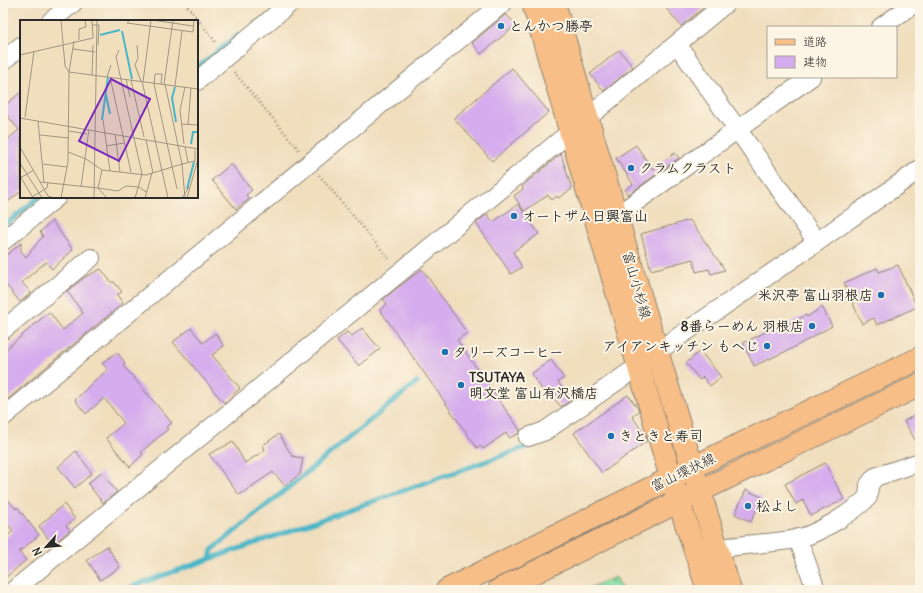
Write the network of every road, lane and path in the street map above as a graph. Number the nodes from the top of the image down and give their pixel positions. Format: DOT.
graph roads {
  1 [pos="73,3"];
  2 [pos="185,3"];
  3 [pos="290,3"];
  4 [pos="504,3"];
  5 [pos="533,3"];
  6 [pos="554,3"];
  7 [pos="726,3"];
  8 [pos="915,3"];
  9 [pos="52,20"];
  10 [pos="882,26"];
  11 [pos="677,44"];
  12 [pos="20,47"];
  13 [pos="223,59"];
  14 [pos="3,61"];
  15 [pos="810,78"];
  16 [pos="198,80"];
  17 [pos="587,118"];
  18 [pos="738,129"];
  19 [pos="570,132"];
  20 [pos="309,163"];
  21 [pos="920,169"];
  22 [pos="56,198"];
  23 [pos="616,216"];
  24 [pos="3,241"];
  25 [pos="817,242"];
  26 [pos="91,258"];
  27 [pos="400,272"];
  28 [pos="3,330"];
  29 [pos="657,352"];
  30 [pos="920,358"];
  31 [pos="639,366"];
  32 [pos="920,385"];
  33 [pos="3,417"];
  34 [pos="528,437"];
  35 [pos="920,462"];
  36 [pos="693,467"];
  37 [pos="671,478"];
  38 [pos="700,491"];
  39 [pos="679,502"];
  40 [pos="798,538"];
  41 [pos="718,551"];
  42 [pos="14,590"];
  43 [pos="447,590"];
  44 [pos="499,590"];
  45 [pos="708,590"];
  46 [pos="730,590"];
  47 [pos="816,590"];
  1 -- 9 [label="street"];
  2 -- 13 [label="path"];
  3 -- 13 [label="street"];
  4 -- 20 [label="street"];
  5 -- 19 [label="main road, 富山小杉線"];
  6 -- 17 [label="main road, 富山小杉線"];
  7 -- 11 [label="street"];
  8 -- 10 [label="street"];
  11 -- 17 [label="street"];
  11 -- 18 [label="street"];
  12 -- 14 [label="street"];
  13 -- 16 [label="street"];
  13 -- 20 [label="path"];
  15 -- 18 [label="street"];
  17 -- 19 [label="street"];
  17 -- 23 [label="main road, 富山小杉線"];
  18 -- 23 [label="street"];
  18 -- 25 [label="street"];
  19 -- 27 [label="street"];
  19 -- 31 [label="main road, 富山小杉線"];
  20 -- 27 [label="path"];
  20 -- 33 [label="street"];
  21 -- 25 [label="street"];
  22 -- 24 [label="street"];
  23 -- 29 [label="main road, 富山小杉線"];
  25 -- 29 [label="street"];
  26 -- 28 [label="street"];
  27 -- 42 [label="street"];
  29 -- 31 [label="street"];
  29 -- 36 [label="main road, 富山小杉線"];
  30 -- 36 [label="main road, 富山環状線"];
  31 -- 34 [label="street"];
  31 -- 37 [label="main road, 富山小杉線"];
  32 -- 38 [label="main road, 富山環状線"];
  35 -- 40 [label="street"];
  36 -- 37 [label="main road, 富山環状線"];
  36 -- 38 [label="main road, 富山小杉線"];
  37 -- 39 [label="main road, 富山小杉線"];
  37 -- 43 [label="main road, 富山環状線"];
  38 -- 39 [label="main road, 富山環状線"];
  38 -- 41 [label="main road, 富山小杉線"];
  39 -- 44 [label="main road, 富山環状線"];
  39 -- 45 [label="main road, 富山小杉線"];
  40 -- 41 [label="street"];
  40 -- 47 [label="street"];
  41 -- 46 [label="main road, 富山小杉線"];
}
